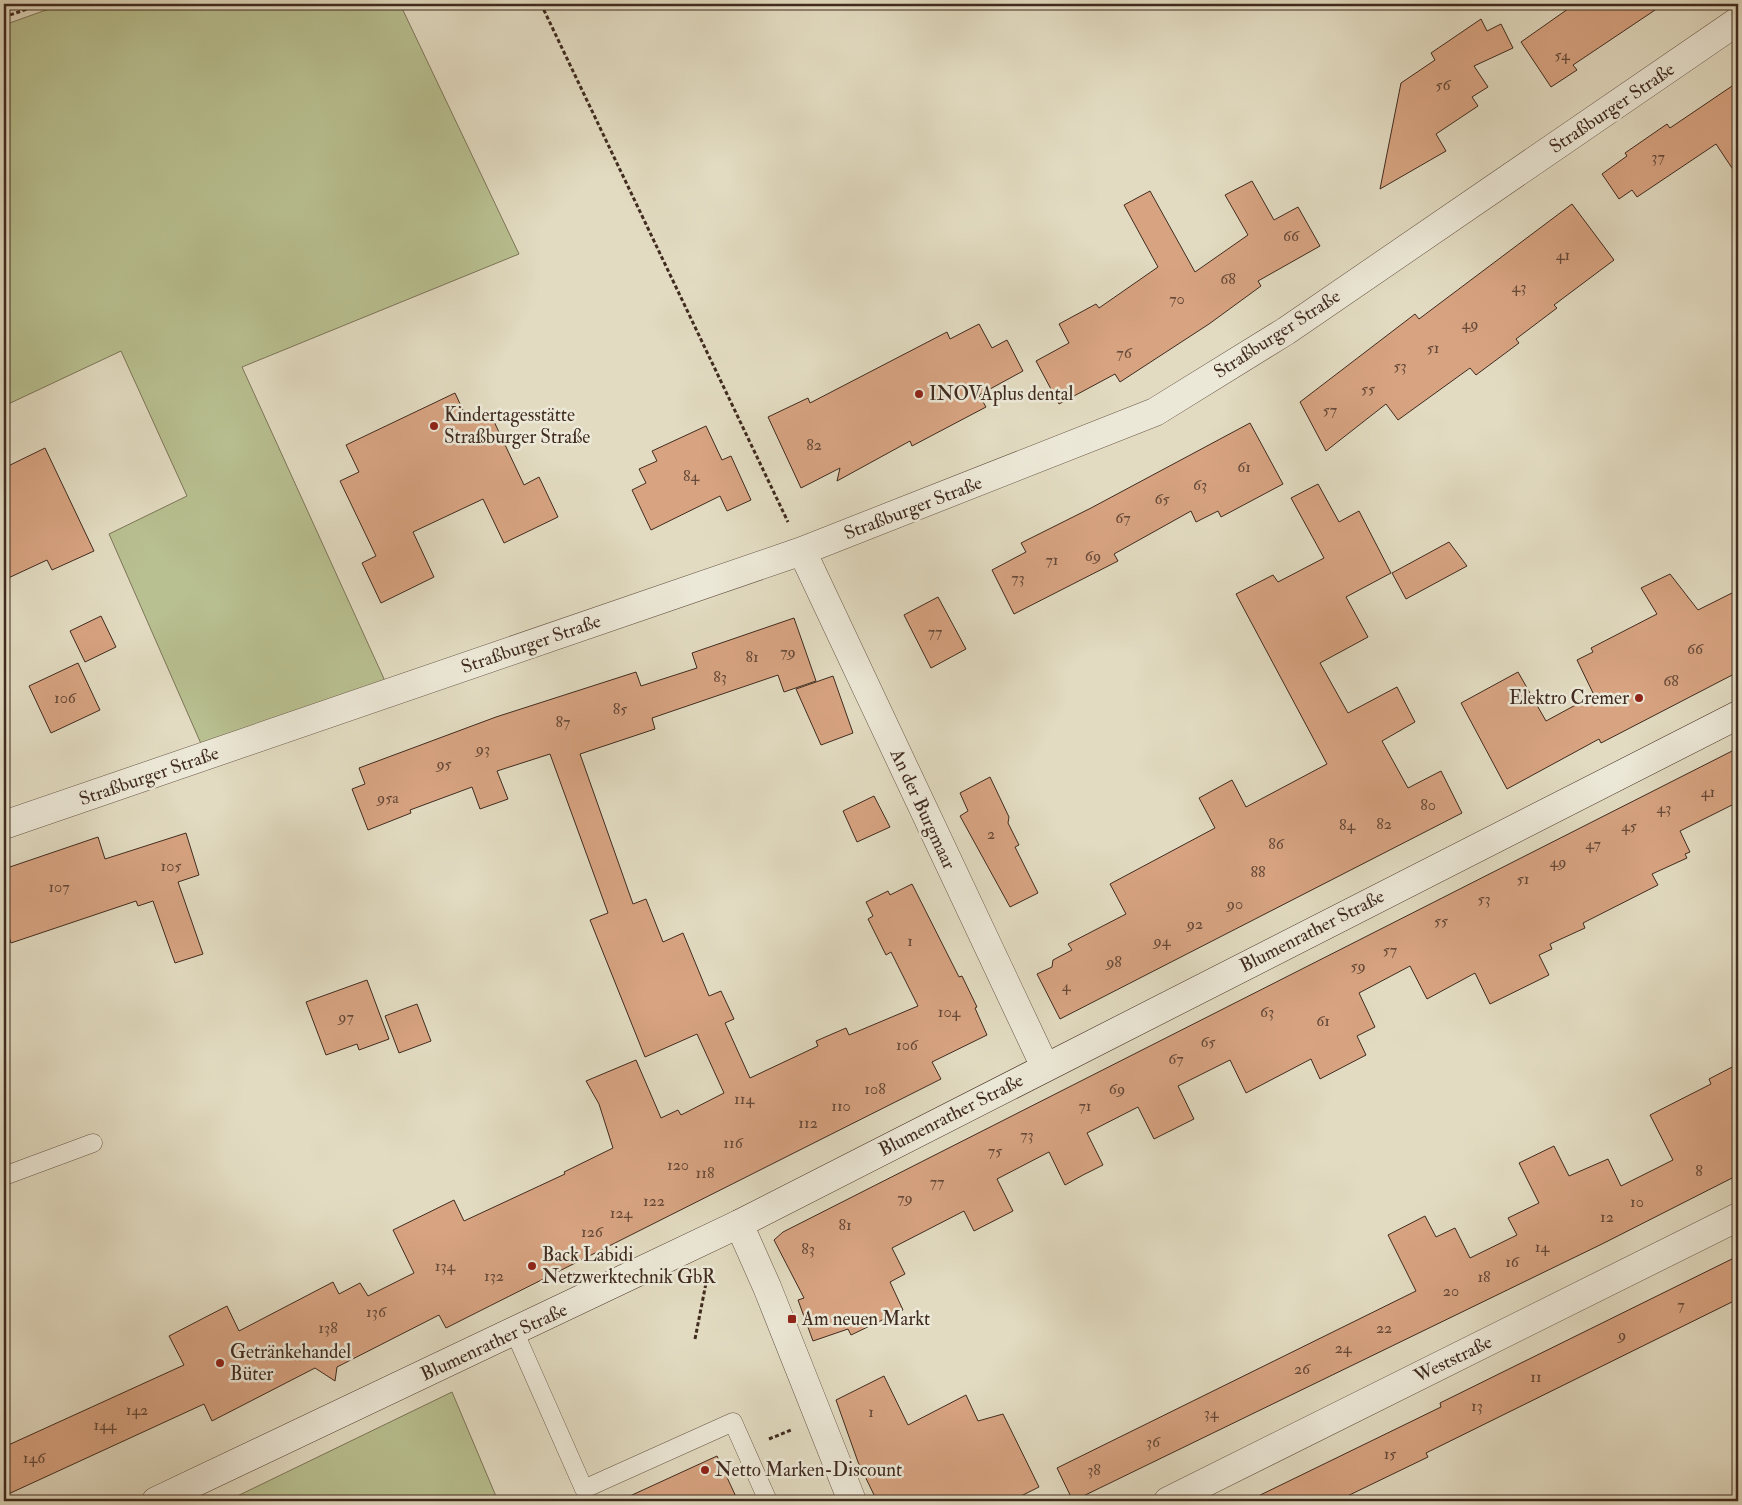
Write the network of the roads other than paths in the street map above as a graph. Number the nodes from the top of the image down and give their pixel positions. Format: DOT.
graph roads {
  1 [pos="1738,22"];
  2 [pos="802,551"];
  3 [pos="1738,714"];
  4 [pos="4,824"];
  5 [pos="1045,1066"];
  6 [pos="93,1143"];
  7 [pos="4,1176"];
  8 [pos="1738,1217"];
  9 [pos="739,1224"];
  10 [pos="514,1332"];
  11 [pos="156,1501"];
  12 [pos="768,1501"];
  13 [pos="852,1501"];
  14 [pos="1168,1501"];
  1 -- 2 [label="street, Straßburger Straße"];
  2 -- 4 [label="street, Straßburger Straße"];
  2 -- 5 [label="street, An der Burgmaar"];
  3 -- 5 [label="street, Blumenrather Straße"];
  5 -- 9 [label="street, Blumenrather Straße"];
  6 -- 7 [label="lane"];
  8 -- 14 [label="street, Weststraße"];
  9 -- 10 [label="street, Blumenrather Straße"];
  9 -- 13 [label="street"];
  10 -- 11 [label="street, Blumenrather Straße"];
  10 -- 12 [label="lane"];
}
